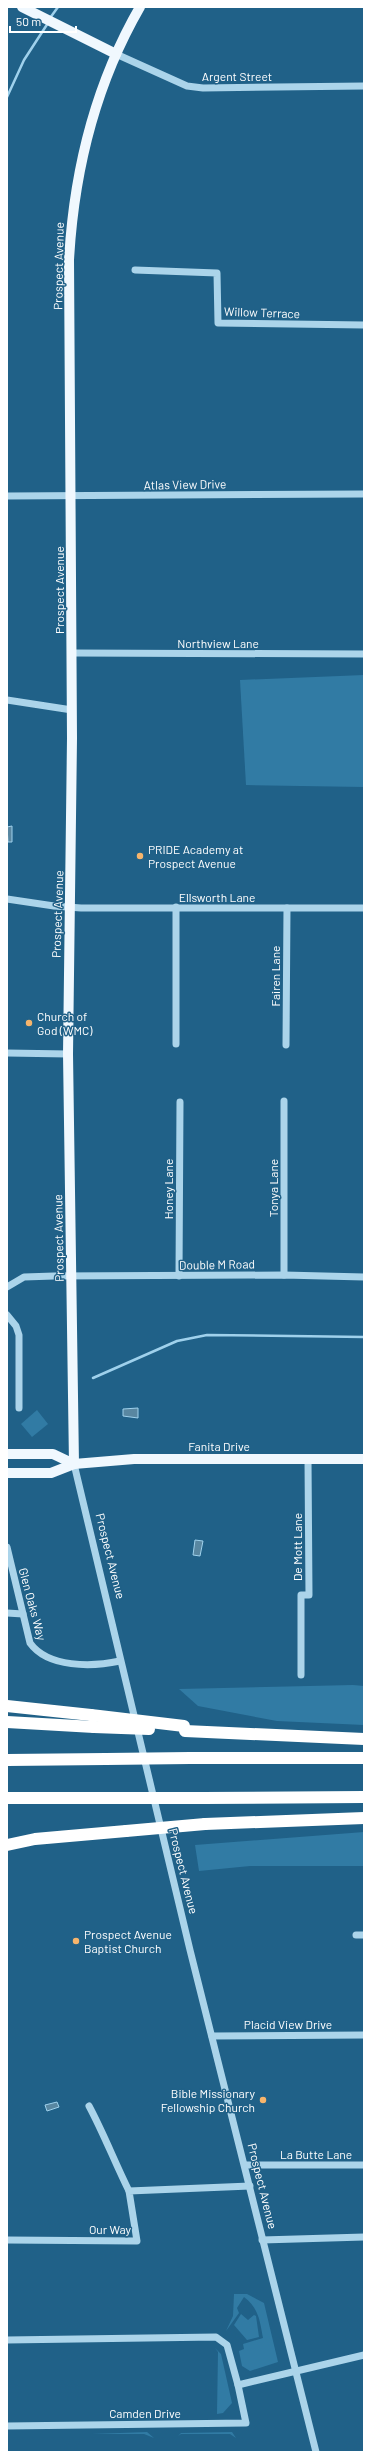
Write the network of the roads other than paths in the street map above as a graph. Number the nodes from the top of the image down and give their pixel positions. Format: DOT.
graph roads {
  1 [pos="22,7"];
  2 [pos="140,7"];
  3 [pos="116,54"];
  4 [pos="364,86"];
  5 [pos="135,270"];
  6 [pos="364,325"];
  7 [pos="364,494"];
  8 [pos="7,496"];
  9 [pos="72,496"];
  10 [pos="72,653"];
  11 [pos="364,654"];
  12 [pos="7,700"];
  13 [pos="72,710"];
  14 [pos="7,900"];
  15 [pos="69,907"];
  16 [pos="176,907"];
  17 [pos="287,908"];
  18 [pos="364,908"];
  19 [pos="176,1044"];
  20 [pos="286,1045"];
  21 [pos="7,1053"];
  22 [pos="68,1054"];
  23 [pos="284,1101"];
  24 [pos="180,1102"];
  25 [pos="284,1275"];
  26 [pos="179,1276"];
  27 [pos="72,1277"];
  28 [pos="363,1277"];
  29 [pos="7,1287"];
  30 [pos="7,1315"];
  31 [pos="19,1408"];
  32 [pos="7,1454"];
  33 [pos="308,1459"];
  34 [pos="364,1459"];
  35 [pos="74,1464"];
  36 [pos="7,1473"];
  37 [pos="7,1546"];
  38 [pos="7,1613"];
  39 [pos="23,1614"];
  40 [pos="120,1661"];
  41 [pos="301,1674"];
  42 [pos="7,1706"];
  43 [pos="7,1722"];
  44 [pos="184,1728"];
  45 [pos="364,1739"];
  46 [pos="364,1758"];
  47 [pos="7,1760"];
  48 [pos="364,1797"];
  49 [pos="7,1798"];
  50 [pos="364,1818"];
  51 [pos="7,1844"];
  52 [pos="356,1935"];
  53 [pos="364,1935"];
  54 [pos="364,2035"];
  55 [pos="212,2036"];
  56 [pos="89,2106"];
  57 [pos="245,2165"];
  58 [pos="364,2165"];
  59 [pos="250,2186"];
  60 [pos="129,2191"];
  61 [pos="364,2237"];
  62 [pos="7,2240"];
  63 [pos="262,2240"];
  64 [pos="7,2340"];
  65 [pos="364,2355"];
  66 [pos="295,2372"];
  67 [pos="238,2385"];
  68 [pos="7,2426"];
  69 [pos="316,2452"];
  1 -- 3 [label="main road"];
  2 -- 3 [label="main road, Prospect Avenue"];
  3 -- 4 [label="street, Argent Street"];
  3 -- 9 [label="main road, Prospect Avenue"];
  5 -- 6 [label="street, Willow Terrace"];
  7 -- 9 [label="street, Atlas View Drive"];
  8 -- 9 [label="street, Atlas View Drive"];
  9 -- 10 [label="main road, Prospect Avenue"];
  10 -- 11 [label="street, Northview Lane"];
  10 -- 13 [label="main road, Prospect Avenue"];
  12 -- 13 [label="street"];
  13 -- 15 [label="main road, Prospect Avenue"];
  14 -- 15 [label="street, Ellsworth Lane"];
  15 -- 16 [label="street, Ellsworth Lane"];
  15 -- 22 [label="main road, Prospect Avenue"];
  16 -- 17 [label="street, Ellsworth Lane"];
  16 -- 19 [label="street"];
  17 -- 18 [label="street, Ellsworth Lane"];
  17 -- 20 [label="street, Fairen Lane"];
  21 -- 22 [label="street"];
  22 -- 27 [label="main road, Prospect Avenue"];
  23 -- 25 [label="street, Tonya Lane"];
  24 -- 26 [label="street, Honey Lane"];
  25 -- 26 [label="street, Double M Road"];
  25 -- 28 [label="street, Double M Road"];
  26 -- 27 [label="street, Double M Road"];
  27 -- 29 [label="street, Double M Road"];
  27 -- 35 [label="main road, Prospect Avenue"];
  30 -- 31 [label="street"];
  32 -- 35 [label="main road"];
  33 -- 34 [label="main road, Fanita Drive"];
  33 -- 35 [label="main road, Fanita Drive"];
  33 -- 41 [label="street, De Mott Lane"];
  35 -- 36 [label="main road, Fanita Drive"];
  35 -- 40 [label="street, Prospect Avenue"];
  37 -- 39 [label="street, Glen Oaks Way"];
  38 -- 39 [label="street"];
  39 -- 40 [label="street, Glen Oaks Way"];
  40 -- 55 [label="street, Prospect Avenue"];
  42 -- 44 [label="highway, bridge"];
  43 -- 44 [label="highway, bridge"];
  44 -- 45 [label="highway"];
  46 -- 47 [label="highway, bridge"];
  48 -- 49 [label="highway, bridge"];
  50 -- 51 [label="highway, bridge"];
  52 -- 53 [label="street"];
  54 -- 55 [label="street, Placid View Drive"];
  55 -- 57 [label="street, Prospect Avenue"];
  56 -- 60 [label="street"];
  57 -- 58 [label="street, La Butte Lane"];
  57 -- 59 [label="street, Prospect Avenue"];
  59 -- 60 [label="street"];
  59 -- 63 [label="street, Prospect Avenue"];
  60 -- 62 [label="street, Our Way"];
  61 -- 63 [label="street"];
  63 -- 66 [label="street, Prospect Avenue"];
  64 -- 67 [label="street, Camden Drive"];
  65 -- 66 [label="street"];
  66 -- 67 [label="street"];
  66 -- 69 [label="street, Prospect Avenue"];
  67 -- 68 [label="street, Camden Drive"];
}
